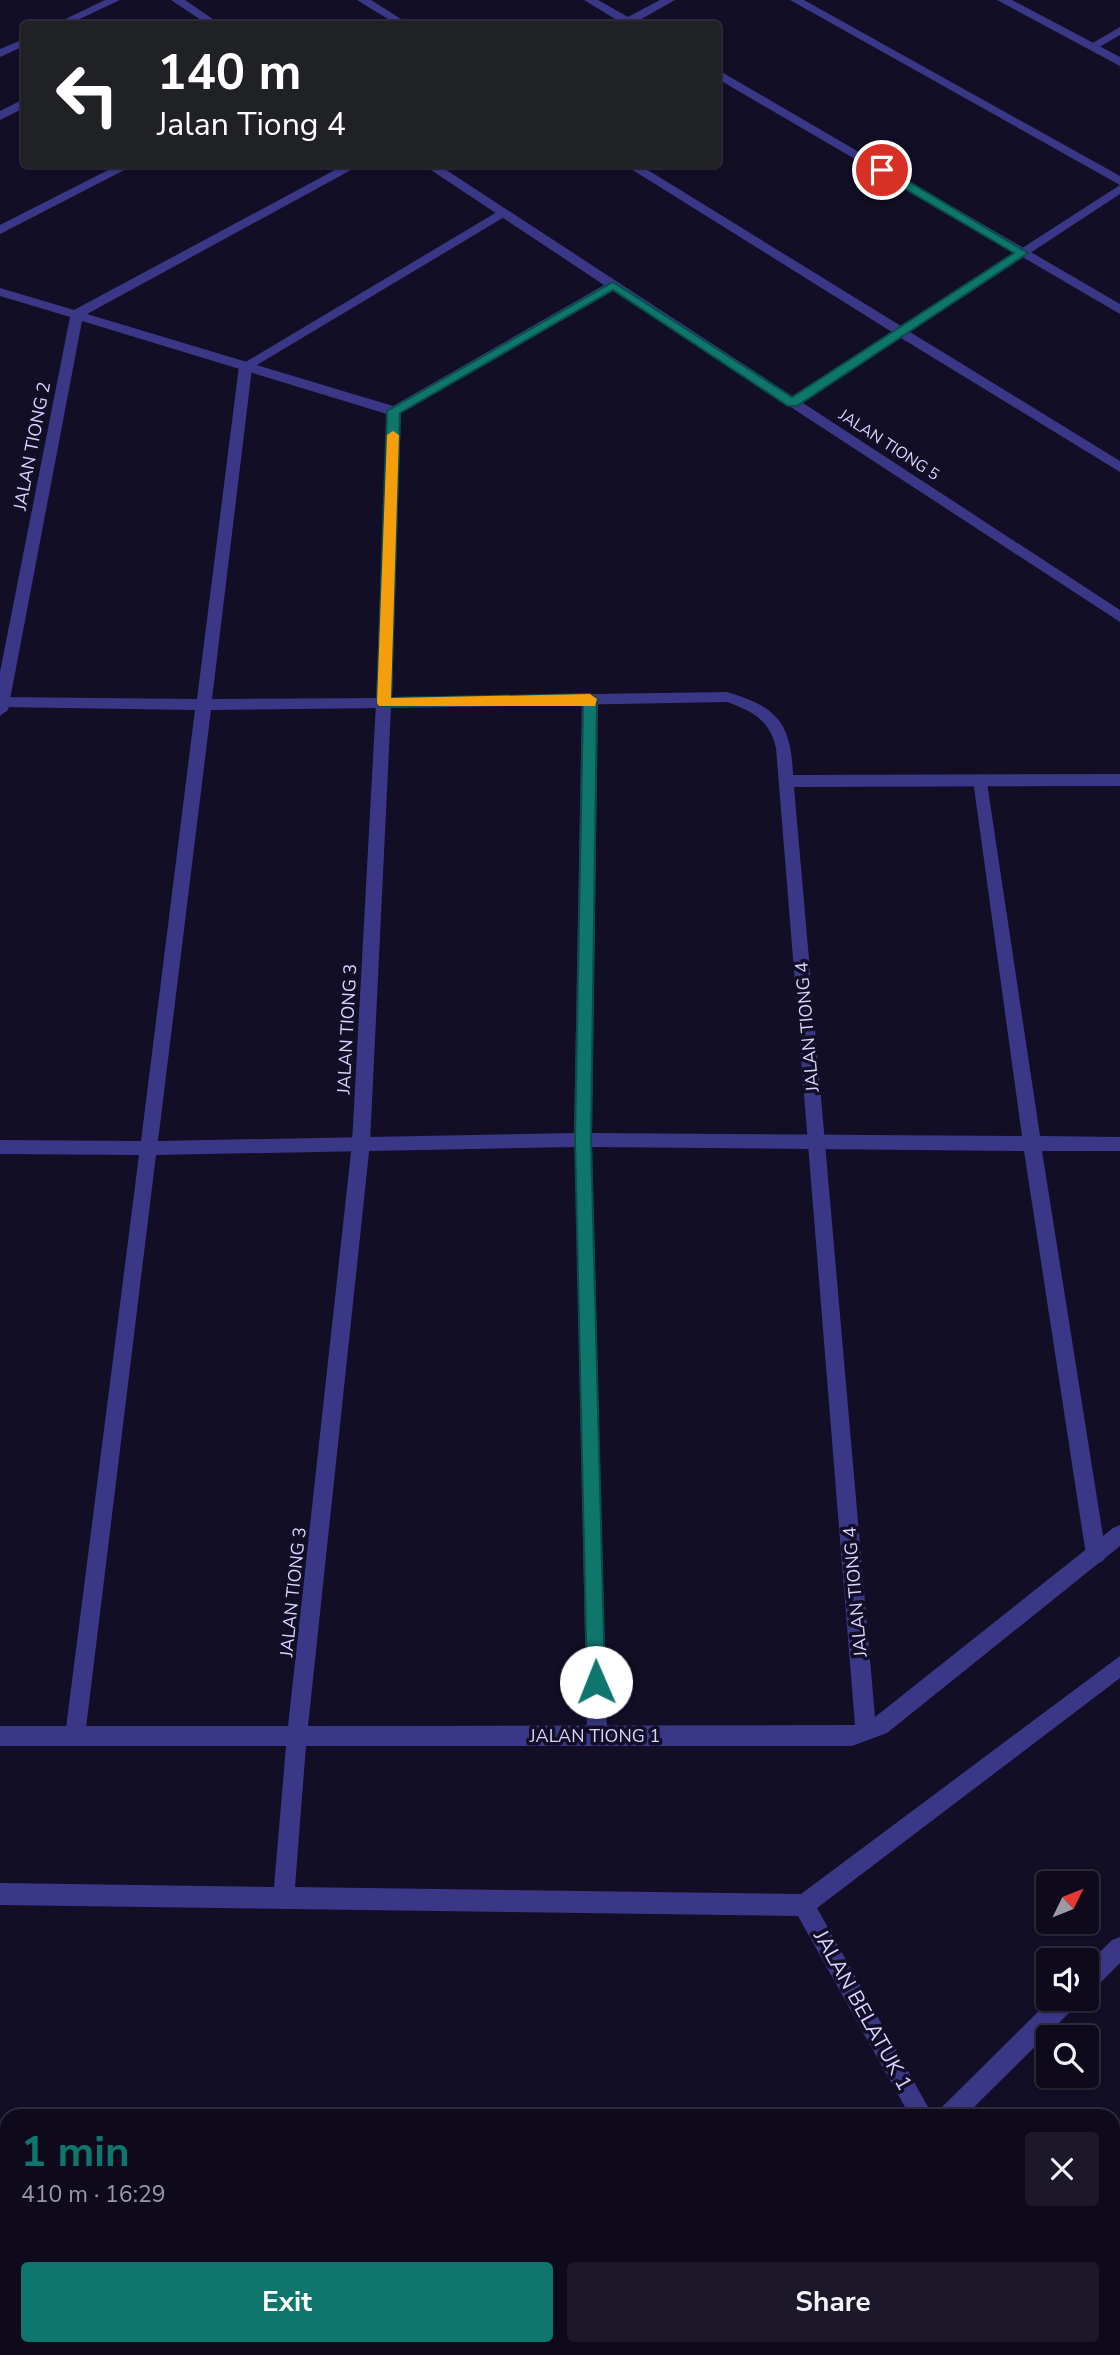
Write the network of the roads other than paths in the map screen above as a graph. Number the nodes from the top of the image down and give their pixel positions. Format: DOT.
graph roads {
  1 [pos="114,0"];
  2 [pos="177,0"];
  3 [pos="363,0"];
  4 [pos="590,0"];
  5 [pos="669,0"];
  6 [pos="796,0"];
  7 [pos="1003,0"];
  8 [pos="68,21"];
  9 [pos="209,21"];
  10 [pos="398,21"];
  11 [pos="623,21"];
  12 [pos="633,21"];
  13 [pos="1120,30"];
  14 [pos="21,43"];
  15 [pos="1092,47"];
  16 [pos="0,53"];
  17 [pos="1120,62"];
  18 [pos="721,76"];
  19 [pos="21,106"];
  20 [pos="0,116"];
  21 [pos="122,168"];
  22 [pos="349,168"];
  23 [pos="434,168"];
  24 [pos="635,168"];
  25 [pos="1120,181"];
  26 [pos="1120,189"];
  27 [pos="502,213"];
  28 [pos="0,230"];
  29 [pos="1022,253"];
  30 [pos="613,285"];
  31 [pos="0,292"];
  32 [pos="1120,310"];
  33 [pos="77,314"];
  34 [pos="901,332"];
  35 [pos="246,366"];
  36 [pos="792,403"];
  37 [pos="394,411"];
  38 [pos="1120,467"];
  39 [pos="1120,617"];
  40 [pos="590,699"];
  41 [pos="384,703"];
  42 [pos="1,704"];
  43 [pos="204,705"];
  44 [pos="981,780"];
  45 [pos="1120,780"];
  46 [pos="786,781"];
  47 [pos="583,1140"];
  48 [pos="817,1142"];
  49 [pos="361,1143"];
  50 [pos="1032,1144"];
  51 [pos="1120,1144"];
  52 [pos="0,1147"];
  53 [pos="148,1148"];
  54 [pos="1120,1534"];
  55 [pos="1096,1555"];
  56 [pos="1120,1666"];
  57 [pos="866,1732"];
  58 [pos="296,1734"];
  59 [pos="0,1736"];
  60 [pos="75,1736"];
  61 [pos="597,1736"];
  62 [pos="0,1894"];
  63 [pos="284,1898"];
  64 [pos="804,1905"];
  65 [pos="1120,1948"];
  66 [pos="1099,1968"];
  67 [pos="1055,2011"];
  68 [pos="918,2109"];
  69 [pos="956,2109"];
  1 -- 8 [label="street"];
  2 -- 9 [label="street"];
  3 -- 10 [label="street"];
  4 -- 11 [label="street"];
  5 -- 12 [label="street"];
  6 -- 25 [label="street"];
  7 -- 15 [label="street"];
  13 -- 15 [label="street"];
  14 -- 16 [label="street"];
  15 -- 17 [label="street"];
  18 -- 29 [label="street"];
  19 -- 20 [label="street"];
  21 -- 28 [label="street"];
  22 -- 33 [label="street"];
  23 -- 27 [label="street, JALAN TIONG 5"];
  24 -- 34 [label="street"];
  26 -- 29 [label="street"];
  27 -- 30 [label="street, JALAN TIONG 5"];
  27 -- 35 [label="street"];
  29 -- 32 [label="street"];
  29 -- 34 [label="street"];
  30 -- 36 [label="street, JALAN TIONG 5"];
  30 -- 37 [label="street"];
  31 -- 33 [label="street"];
  33 -- 35 [label="street"];
  33 -- 42 [label="street, JALAN TIONG 2"];
  34 -- 36 [label="street"];
  34 -- 38 [label="street"];
  35 -- 37 [label="street"];
  35 -- 43 [label="street"];
  36 -- 39 [label="street, JALAN TIONG 5"];
  37 -- 41 [label="street, JALAN TIONG 3"];
  40 -- 41 [label="street, JALAN TIONG 4"];
  40 -- 46 [label="street, JALAN TIONG 4"];
  40 -- 47 [label="street"];
  41 -- 43 [label="street, JALAN TIONG 4"];
  41 -- 49 [label="street, JALAN TIONG 3"];
  42 -- 43 [label="street, JALAN TIONG 4"];
  43 -- 53 [label="street"];
  44 -- 45 [label="street"];
  44 -- 46 [label="street"];
  44 -- 50 [label="street"];
  46 -- 48 [label="street, JALAN TIONG 4"];
  47 -- 48 [label="street"];
  47 -- 49 [label="street"];
  47 -- 61 [label="street"];
  48 -- 50 [label="street"];
  48 -- 57 [label="street, JALAN TIONG 4"];
  49 -- 53 [label="street"];
  49 -- 58 [label="street, JALAN TIONG 3"];
  50 -- 51 [label="street"];
  50 -- 55 [label="street"];
  52 -- 53 [label="street"];
  53 -- 60 [label="street"];
  54 -- 55 [label="street, JALAN TIONG 1"];
  55 -- 57 [label="street, JALAN TIONG 1"];
  56 -- 64 [label="street"];
  57 -- 61 [label="street, JALAN TIONG 1"];
  58 -- 60 [label="street, JALAN TIONG 1"];
  58 -- 61 [label="street, JALAN TIONG 1"];
  58 -- 63 [label="street, JALAN TIONG 3"];
  59 -- 60 [label="street, JALAN TIONG 1"];
  62 -- 63 [label="street"];
  63 -- 64 [label="street"];
  64 -- 68 [label="street, JALAN BELATUK 1"];
  65 -- 66 [label="street"];
  67 -- 69 [label="street"];
}
